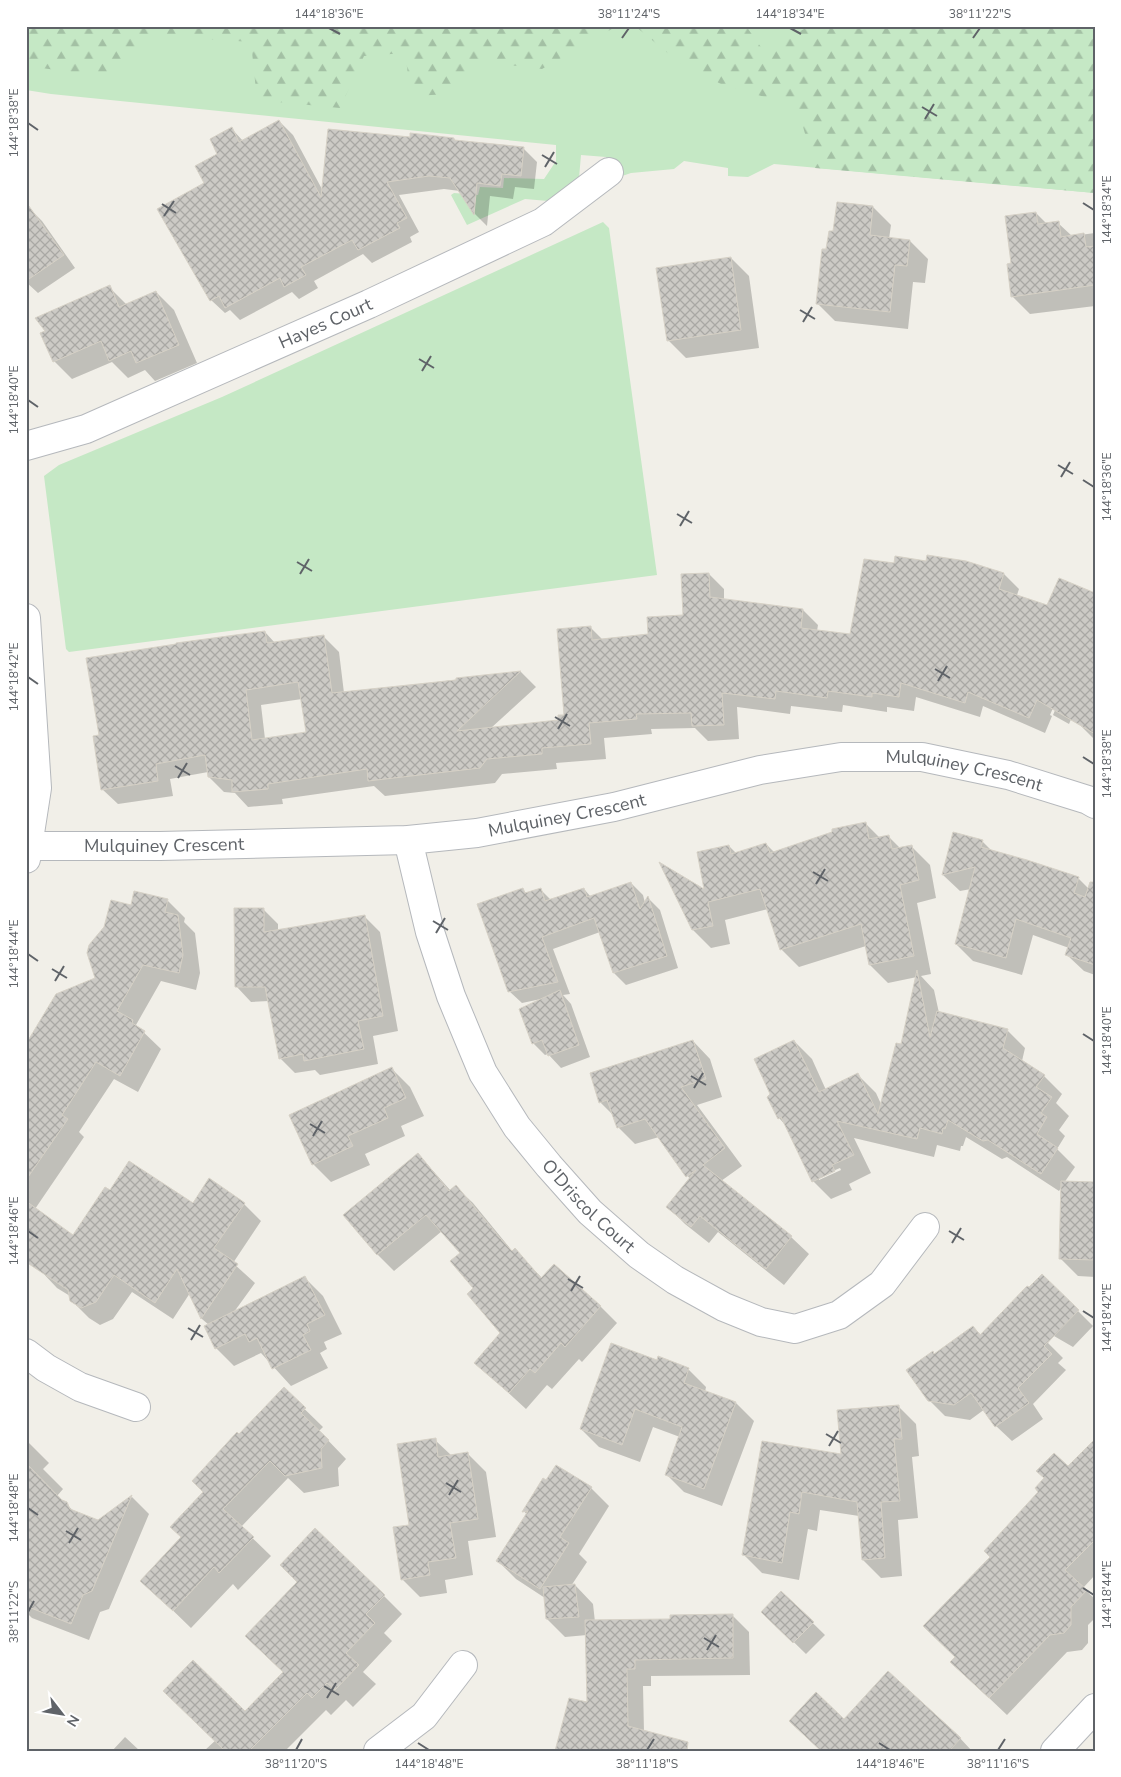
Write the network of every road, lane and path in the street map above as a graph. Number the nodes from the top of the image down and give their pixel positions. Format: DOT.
graph roads {
  1 [pos="609,172"];
  2 [pos="26,446"];
  3 [pos="26,618"];
  4 [pos="1095,804"];
  5 [pos="408,840"];
  6 [pos="28,853"];
  7 [pos="925,1227"];
  8 [pos="26,1353"];
  9 [pos="136,1407"];
  10 [pos="463,1665"];
  11 [pos="1095,1708"];
  12 [pos="378,1751"];
  13 [pos="1055,1751"];
  1 -- 2 [label="street, Hayes Court"];
  3 -- 6 [label="street"];
  4 -- 5 [label="street, Mulquiney Crescent"];
  5 -- 6 [label="street, Mulquiney Crescent"];
  5 -- 7 [label="street, O'Driscol Court"];
  8 -- 9 [label="street"];
  10 -- 12 [label="street"];
  11 -- 13 [label="street"];
}
